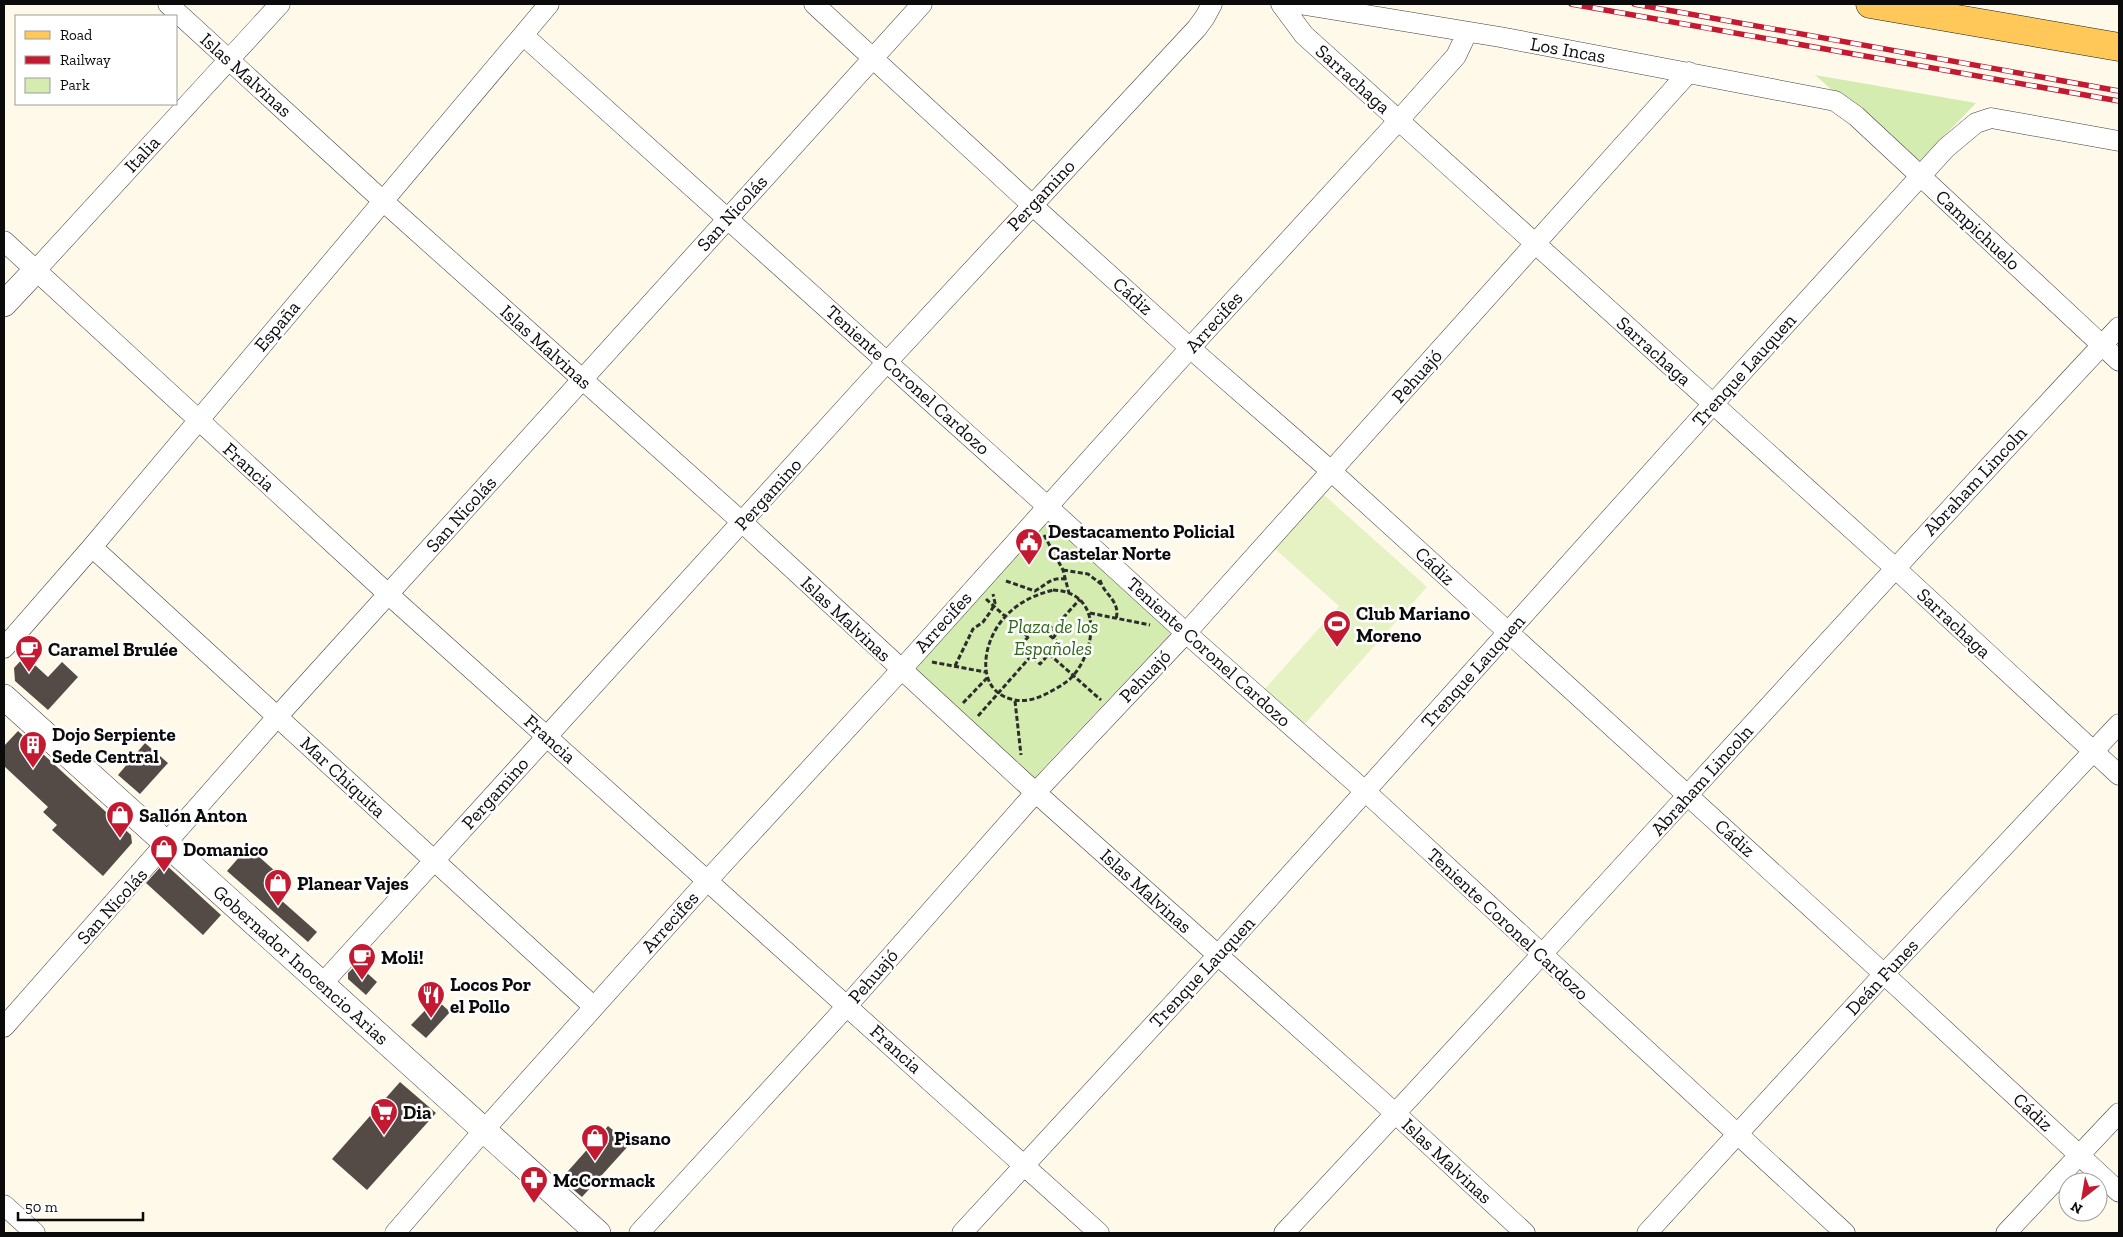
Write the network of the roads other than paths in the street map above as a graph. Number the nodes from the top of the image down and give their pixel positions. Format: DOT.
graph roads {
  1 [pos="168,4"];
  2 [pos="280,4"];
  3 [pos="548,4"];
  4 [pos="814,4"];
  5 [pos="922,4"];
  6 [pos="1212,4"];
  7 [pos="1281,4"];
  8 [pos="1299,4"];
  9 [pos="1870,4"];
  10 [pos="1467,33"];
  11 [pos="523,35"];
  12 [pos="2119,47"];
  13 [pos="873,58"];
  14 [pos="229,60"];
  15 [pos="1689,72"];
  16 [pos="1835,102"];
  17 [pos="1399,120"];
  18 [pos="2119,141"];
  19 [pos="1920,175"];
  20 [pos="383,201"];
  21 [pos="1032,205"];
  22 [pos="727,218"];
  23 [pos="4,241"];
  24 [pos="1535,245"];
  25 [pos="36,270"];
  26 [pos="4,304"];
  27 [pos="2119,327"];
  28 [pos="2102,346"];
  29 [pos="1190,348"];
  30 [pos="2119,361"];
  31 [pos="887,362"];
  32 [pos="582,380"];
  33 [pos="1713,404"];
  34 [pos="198,420"];
  35 [pos="1332,471"];
  36 [pos="1048,506"];
  37 [pos="743,523"];
  38 [pos="92,547"];
  39 [pos="1895,568"];
  40 [pos="388,594"];
  41 [pos="1186,633"];
  42 [pos="1507,633"];
  43 [pos="4,648"];
  44 [pos="906,664"];
  45 [pos="4,696"];
  46 [pos="277,716"];
  47 [pos="2119,724"];
  48 [pos="546,736"];
  49 [pos="2094,752"];
  50 [pos="2119,776"];
  51 [pos="1030,787"];
  52 [pos="1366,792"];
  53 [pos="1688,795"];
  54 [pos="167,844"];
  55 [pos="434,861"];
  56 [pos="707,881"];
  57 [pos="1218,955"];
  58 [pos="1542,956"];
  59 [pos="1884,974"];
  60 [pos="322,984"];
  61 [pos="847,1006"];
  62 [pos="594,1007"];
  63 [pos="4,1027"];
  64 [pos="2119,1113"];
  65 [pos="1396,1114"];
  66 [pos="484,1130"];
  67 [pos="1739,1134"];
  68 [pos="2080,1156"];
  69 [pos="1023,1165"];
  70 [pos="2119,1192"];
  71 [pos="4,1205"];
  72 [pos="35,1233"];
  73 [pos="396,1233"];
  74 [pos="598,1233"];
  75 [pos="639,1233"];
  76 [pos="962,1233"];
  77 [pos="1099,1233"];
  78 [pos="1284,1233"];
  79 [pos="1525,1233"];
  80 [pos="1647,1233"];
  81 [pos="1845,1233"];
  82 [pos="2006,1233"];
  1 -- 14 [label="street, Islas Malvinas"];
  2 -- 14 [label="street, Italia"];
  3 -- 11 [label="street, España"];
  4 -- 13 [label="street, Cádiz"];
  5 -- 13 [label="street, San Nicolás"];
  6 -- 21 [label="street, Pergamino"];
  7 -- 17 [label="street, Sarrachaga"];
  8 -- 10 [label="street, Los Incas"];
  9 -- 12 [label="main road"];
  10 -- 15 [label="street, Los Incas"];
  10 -- 17 [label="street, Arrecifes"];
  11 -- 20 [label="street, España"];
  11 -- 22 [label="street, Teniente Coronel Cardozo"];
  13 -- 21 [label="street, Cádiz"];
  13 -- 22 [label="street, San Nicolás"];
  14 -- 20 [label="street, Islas Malvinas"];
  14 -- 25 [label="street, Italia"];
  15 -- 16 [label="street, Los Incas"];
  15 -- 24 [label="street, Pehuajó"];
  16 -- 19 [label="street, Campichuelo"];
  17 -- 24 [label="street, Sarrachaga"];
  17 -- 29 [label="street, Arrecifes"];
  18 -- 19 [label="street, Trenque Lauquen"];
  19 -- 28 [label="street, Campichuelo"];
  19 -- 33 [label="street, Trenque Lauquen"];
  20 -- 32 [label="street, Islas Malvinas"];
  20 -- 34 [label="street, España"];
  21 -- 29 [label="street, Cádiz"];
  21 -- 31 [label="street, Pergamino"];
  22 -- 31 [label="street, Teniente Coronel Cardozo"];
  22 -- 32 [label="street, San Nicolás"];
  23 -- 25 [label="street, Francia"];
  24 -- 33 [label="street, Sarrachaga"];
  24 -- 35 [label="street, Pehuajó"];
  25 -- 26 [label="street, Italia"];
  25 -- 34 [label="street, Francia"];
  27 -- 28 [label="street, Abraham Lincoln"];
  28 -- 30 [label="street, Campichuelo"];
  28 -- 39 [label="street, Abraham Lincoln"];
  29 -- 35 [label="street, Cádiz"];
  29 -- 36 [label="street, Arrecifes"];
  31 -- 36 [label="street, Teniente Coronel Cardozo"];
  31 -- 37 [label="street, Pergamino"];
  32 -- 37 [label="street, Islas Malvinas"];
  32 -- 40 [label="street, San Nicolás"];
  33 -- 39 [label="street, Sarrachaga"];
  33 -- 42 [label="street, Trenque Lauquen"];
  34 -- 38 [label="street, España"];
  34 -- 40 [label="street, Francia"];
  35 -- 41 [label="street, Pehuajó"];
  35 -- 42 [label="street, Cádiz"];
  36 -- 41 [label="street, Teniente Coronel Cardozo"];
  36 -- 44 [label="street, Arrecifes"];
  37 -- 44 [label="street, Islas Malvinas"];
  37 -- 48 [label="street, Pergamino"];
  38 -- 43 [label="street, España"];
  38 -- 46 [label="street, Mar Chiquita"];
  39 -- 49 [label="street, Sarrachaga"];
  39 -- 53 [label="street, Abraham Lincoln"];
  40 -- 46 [label="street, San Nicolás"];
  40 -- 48 [label="street, Francia"];
  41 -- 51 [label="street, Pehuajó"];
  41 -- 52 [label="street, Teniente Coronel Cardozo"];
  42 -- 52 [label="street, Trenque Lauquen"];
  42 -- 53 [label="street, Cádiz"];
  44 -- 51 [label="street, Islas Malvinas"];
  44 -- 56 [label="street, Arrecifes"];
  45 -- 54 [label="street, Gobernador Inocencio Arias"];
  46 -- 54 [label="street, San Nicolás"];
  46 -- 55 [label="street, Mar Chiquita"];
  47 -- 49 [label="street, Deán Funes"];
  48 -- 55 [label="street, Pergamino"];
  48 -- 56 [label="street, Francia"];
  49 -- 50 [label="street, Sarrachaga"];
  49 -- 59 [label="street, Deán Funes"];
  51 -- 57 [label="street, Islas Malvinas"];
  51 -- 61 [label="street, Pehuajó"];
  52 -- 57 [label="street, Trenque Lauquen"];
  52 -- 58 [label="street, Teniente Coronel Cardozo"];
  53 -- 58 [label="street, Abraham Lincoln"];
  53 -- 59 [label="street, Cádiz"];
  54 -- 60 [label="street, Gobernador Inocencio Arias"];
  54 -- 63 [label="street, San Nicolás"];
  55 -- 60 [label="street, Pergamino"];
  55 -- 62 [label="street, Mar Chiquita"];
  56 -- 61 [label="street, Francia"];
  56 -- 62 [label="street, Arrecifes"];
  57 -- 65 [label="street, Islas Malvinas"];
  57 -- 69 [label="street, Trenque Lauquen"];
  58 -- 65 [label="street, Abraham Lincoln"];
  58 -- 67 [label="street, Teniente Coronel Cardozo"];
  59 -- 67 [label="street, Deán Funes"];
  59 -- 68 [label="street, Cádiz"];
  60 -- 66 [label="street, Gobernador Inocencio Arias"];
  61 -- 69 [label="street, Francia"];
  61 -- 75 [label="street, Pehuajó"];
  62 -- 66 [label="street, Arrecifes"];
  64 -- 68 [label="street"];
  65 -- 78 [label="street, Abraham Lincoln"];
  65 -- 79 [label="street, Islas Malvinas"];
  66 -- 73 [label="street, Arrecifes"];
  66 -- 74 [label="street, Gobernador Inocencio Arias"];
  67 -- 80 [label="street, Deán Funes"];
  67 -- 81 [label="street, Teniente Coronel Cardozo"];
  68 -- 70 [label="street, Cádiz"];
  68 -- 82 [label="street"];
  69 -- 76 [label="street, Trenque Lauquen"];
  69 -- 77 [label="street, Francia"];
  71 -- 72 [label="street"];
}
